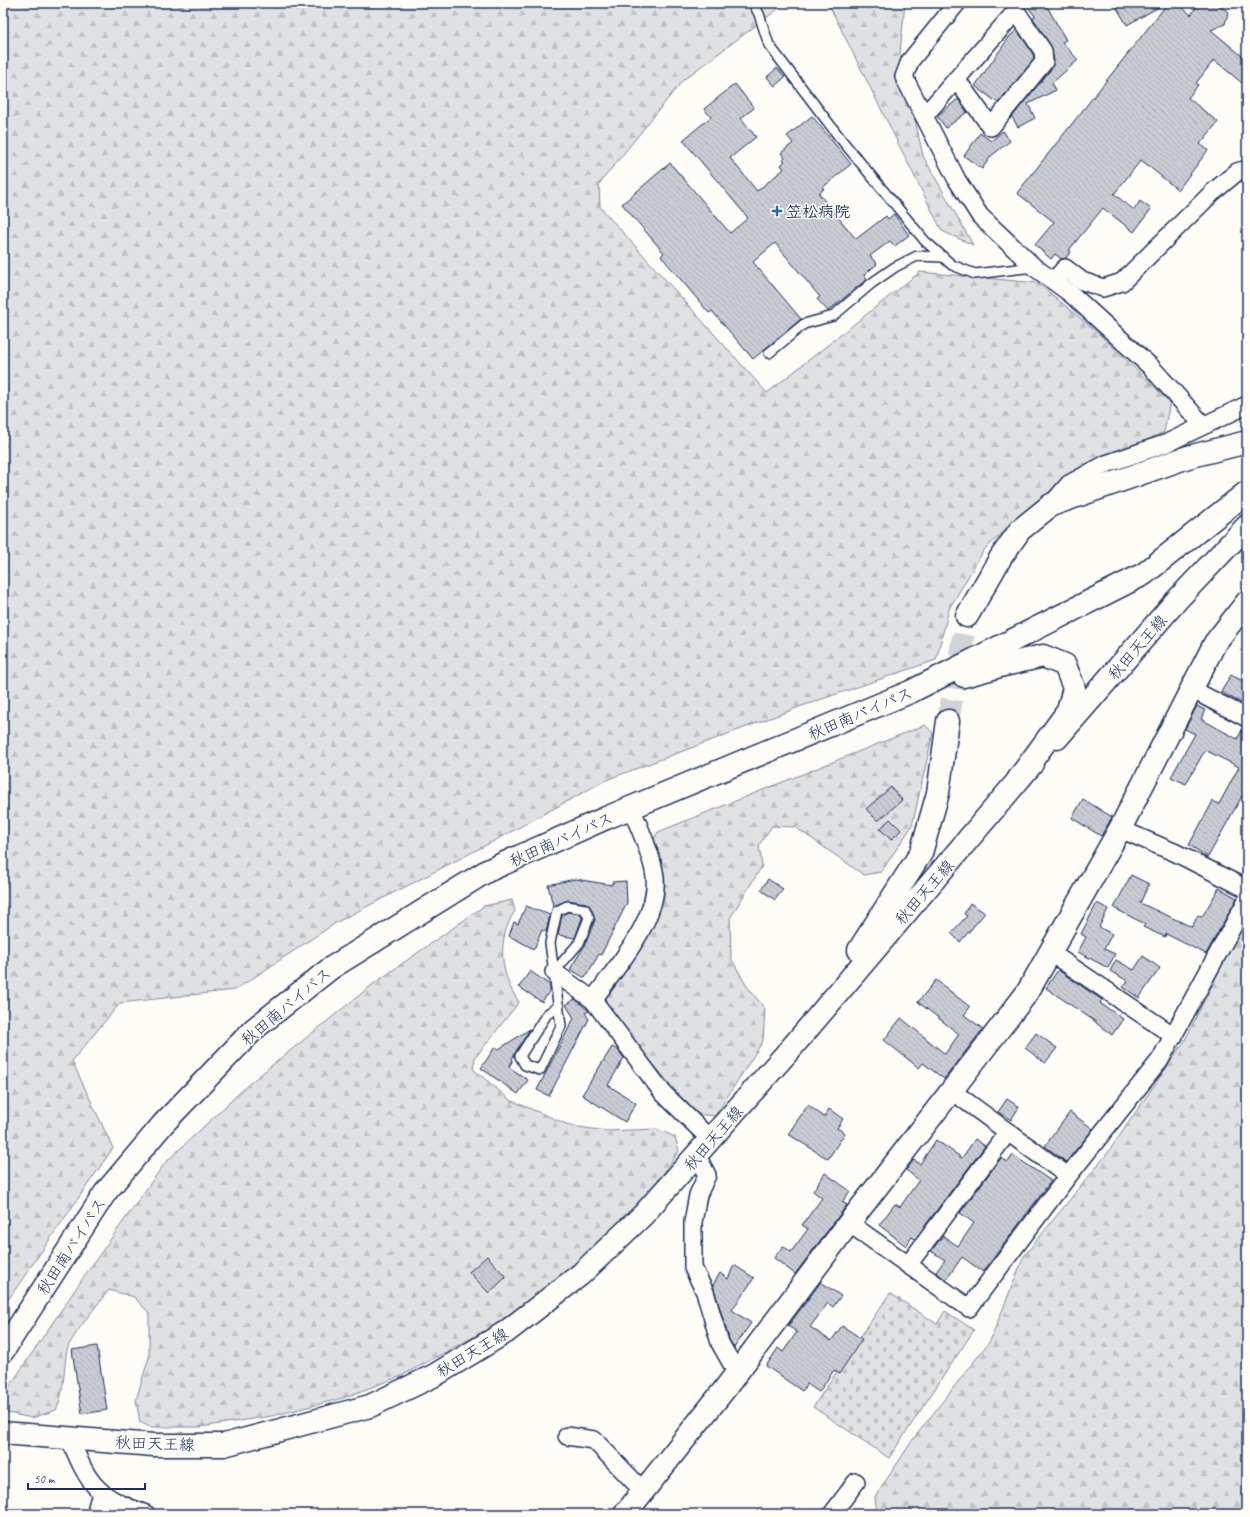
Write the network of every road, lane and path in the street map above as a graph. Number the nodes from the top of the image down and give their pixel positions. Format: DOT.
graph roads {
  1 [pos="753,3"];
  2 [pos="957,3"];
  3 [pos="956,79"];
  4 [pos="925,115"];
  5 [pos="1247,169"];
  6 [pos="943,257"];
  7 [pos="1034,267"];
  8 [pos="1054,281"];
  9 [pos="769,353"];
  10 [pos="1247,406"];
  11 [pos="1203,425"];
  12 [pos="1247,442"];
  13 [pos="1247,492"];
  14 [pos="1051,505"];
  15 [pos="1247,526"];
  16 [pos="1247,602"];
  17 [pos="967,616"];
  18 [pos="1191,689"];
  19 [pos="910,692"];
  20 [pos="1247,718"];
  21 [pos="948,721"];
  22 [pos="1019,778"];
  23 [pos="631,808"];
  24 [pos="1120,829"];
  25 [pos="1247,889"];
  26 [pos="1247,900"];
  27 [pos="1051,953"];
  28 [pos="554,972"];
  29 [pos="593,1000"];
  30 [pos="559,1006"];
  31 [pos="820,1012"];
  32 [pos="1174,1036"];
  33 [pos="952,1091"];
  34 [pos="1008,1132"];
  35 [pos="704,1148"];
  36 [pos="1068,1176"];
  37 [pos="849,1223"];
  38 [pos="908,1265"];
  39 [pos="3,1351"];
  40 [pos="737,1372"];
  41 [pos="3,1433"];
  42 [pos="567,1436"];
  43 [pos="70,1439"];
  44 [pos="856,1482"];
  45 [pos="643,1491"];
  46 [pos="101,1493"];
  47 [pos="97,1514"];
  48 [pos="146,1514"];
  49 [pos="625,1514"];
  50 [pos="832,1514"];
  1 -- 6 [label="lane"];
  2 -- 4 [label="street"];
  3 -- 3 [label="street"];
  3 -- 4 [label="street"];
  4 -- 7 [label="street"];
  5 -- 8 [label="street"];
  6 -- 7 [label="lane"];
  6 -- 9 [label="lane"];
  7 -- 8 [label="street"];
  8 -- 11 [label="street"];
  10 -- 11 [label="street"];
  11 -- 14 [label="street"];
  12 -- 14 [label="main road"];
  13 -- 19 [label="main road, 秋田南バイパス"];
  14 -- 17 [label="main road"];
  15 -- 22 [label="main road, 秋田天王線"];
  16 -- 18 [label="main road"];
  18 -- 20 [label="street"];
  18 -- 24 [label="main road"];
  19 -- 22 [label="main road"];
  19 -- 23 [label="main road, 秋田南バイパス"];
  21 -- 31 [label="main road"];
  22 -- 31 [label="main road, 秋田天王線"];
  23 -- 29 [label="street"];
  23 -- 39 [label="main road, 秋田南バイパス"];
  24 -- 25 [label="street"];
  24 -- 27 [label="main road"];
  26 -- 32 [label="street"];
  27 -- 32 [label="street"];
  27 -- 33 [label="main road"];
  28 -- 28 [label="lane"];
  28 -- 29 [label="street"];
  28 -- 30 [label="lane"];
  29 -- 35 [label="street"];
  30 -- 30 [label="lane"];
  31 -- 35 [label="main road, 秋田天王線"];
  32 -- 36 [label="street"];
  33 -- 34 [label="street"];
  33 -- 37 [label="main road"];
  34 -- 36 [label="street"];
  34 -- 38 [label="street"];
  35 -- 40 [label="street"];
  35 -- 43 [label="main road, 秋田天王線"];
  36 -- 38 [label="street"];
  37 -- 38 [label="street"];
  37 -- 40 [label="main road"];
  40 -- 45 [label="main road"];
  41 -- 43 [label="main road, 秋田天王線"];
  42 -- 45 [label="street"];
  43 -- 46 [label="street"];
  44 -- 50 [label="street"];
  45 -- 49 [label="main road"];
  46 -- 47 [label="street"];
  46 -- 48 [label="street"];
}
